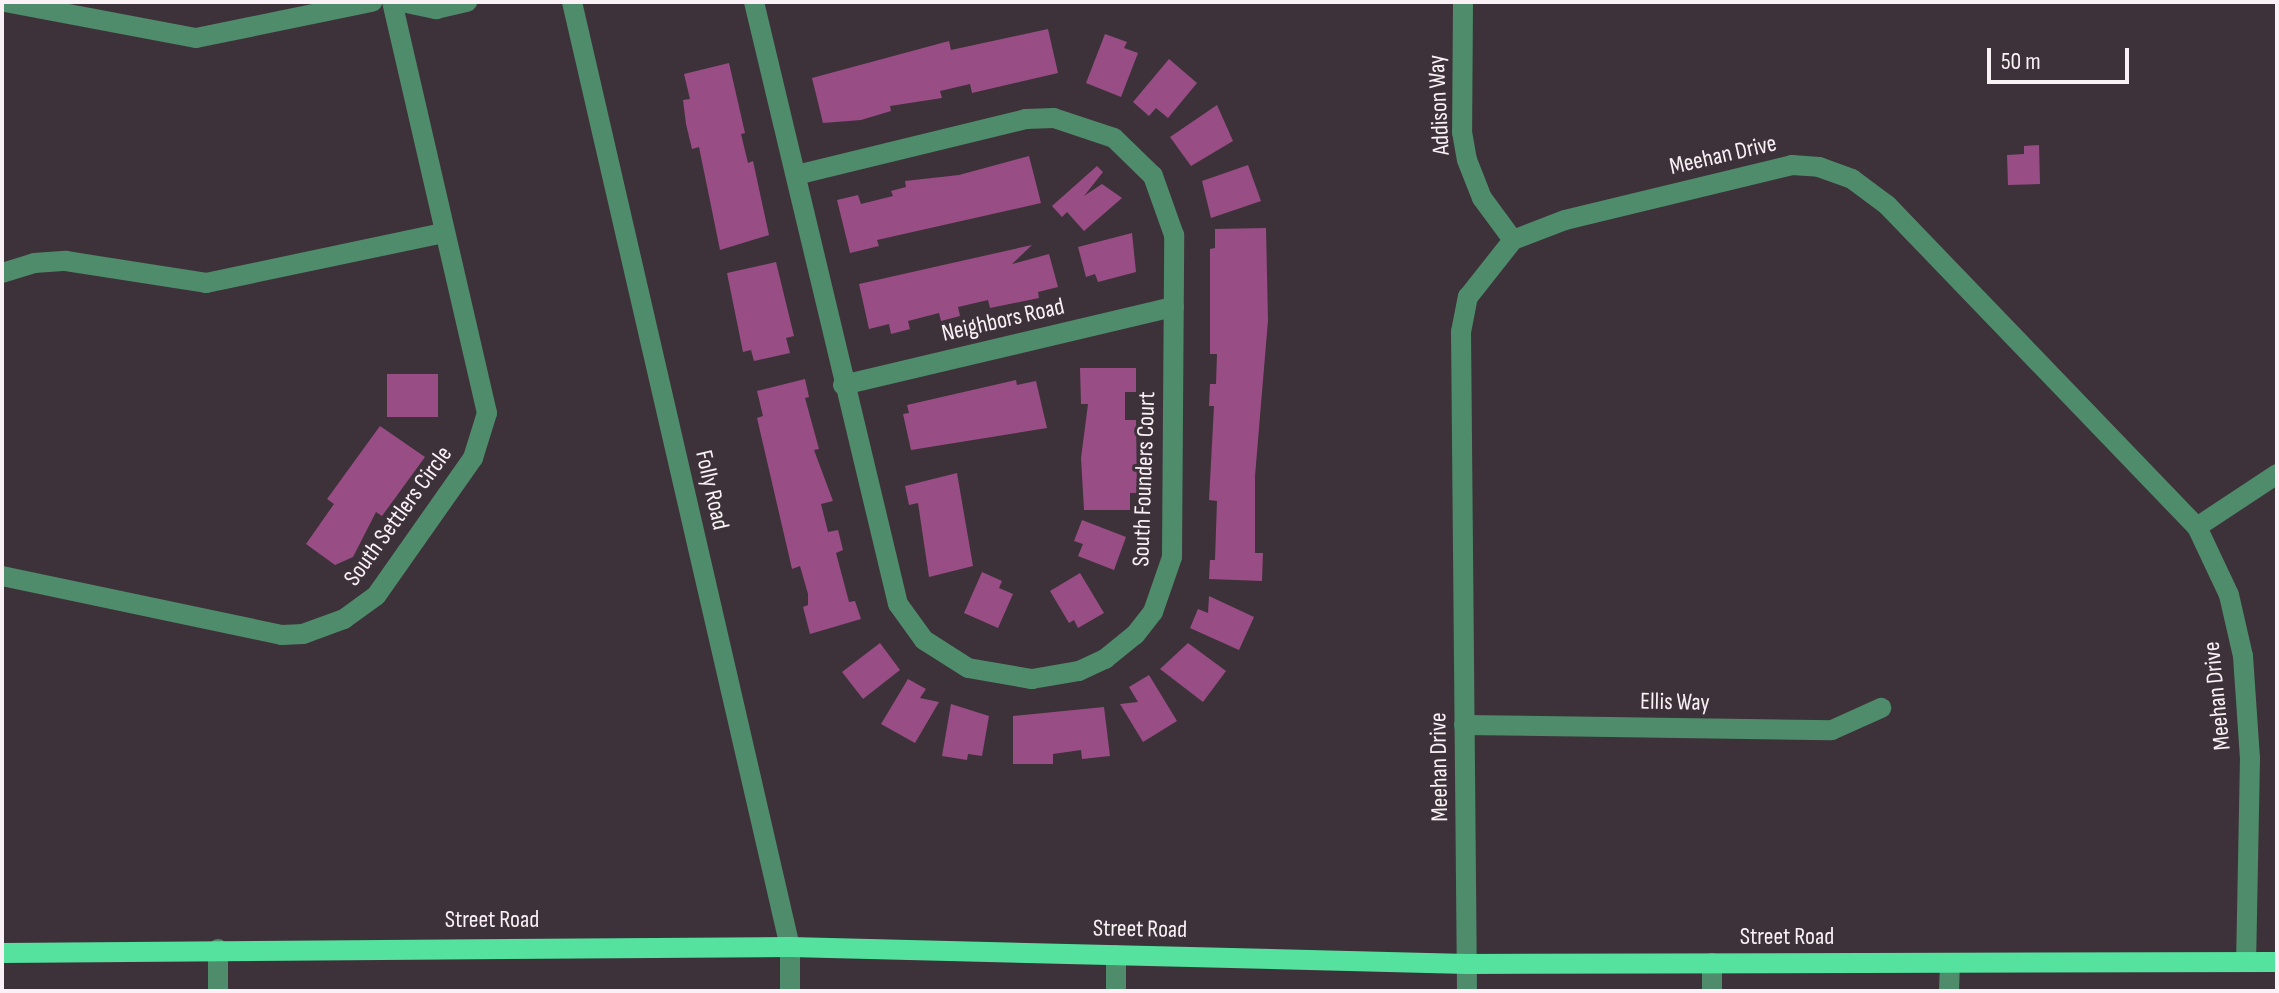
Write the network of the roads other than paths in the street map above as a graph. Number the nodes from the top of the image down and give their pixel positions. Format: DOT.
graph roads {
  1 [pos="5,2"];
  2 [pos="372,2"];
  3 [pos="392,2"];
  4 [pos="402,2"];
  5 [pos="467,2"];
  6 [pos="572,2"];
  7 [pos="754,2"];
  8 [pos="1463,2"];
  9 [pos="796,175"];
  10 [pos="444,233"];
  11 [pos="1513,240"];
  12 [pos="2,273"];
  13 [pos="1174,307"];
  14 [pos="843,385"];
  15 [pos="2277,474"];
  16 [pos="2197,527"];
  17 [pos="2,576"];
  18 [pos="1881,708"];
  19 [pos="1464,725"];
  20 [pos="790,947"];
  21 [pos="218,949"];
  22 [pos="2,953"];
  23 [pos="1116,955"];
  24 [pos="2246,962"];
  25 [pos="2277,962"];
  26 [pos="1712,963"];
  27 [pos="1950,963"];
  28 [pos="1467,964"];
  29 [pos="218,991"];
  30 [pos="790,991"];
  31 [pos="1116,991"];
  32 [pos="1467,991"];
  33 [pos="1712,991"];
  34 [pos="1949,991"];
  1 -- 2 [label="street"];
  3 -- 10 [label="street, South Settlers Circle"];
  4 -- 5 [label="street"];
  6 -- 20 [label="street, Folly Road"];
  7 -- 9 [label="street, South Founders Court"];
  8 -- 11 [label="street, Addison Way"];
  9 -- 13 [label="street, South Founders Court"];
  9 -- 14 [label="street, South Founders Court"];
  10 -- 12 [label="street"];
  10 -- 17 [label="street, South Settlers Circle"];
  11 -- 16 [label="street, Meehan Drive"];
  11 -- 19 [label="street, Meehan Drive"];
  13 -- 14 [label="street, Neighbors Road"];
  13 -- 14 [label="street, South Founders Court"];
  15 -- 16 [label="street"];
  16 -- 24 [label="street, Meehan Drive"];
  18 -- 19 [label="street, Ellis Way"];
  19 -- 28 [label="street, Meehan Drive"];
  20 -- 21 [label="main road, Street Road"];
  20 -- 23 [label="main road, Street Road"];
  20 -- 30 [label="street, Folly Road"];
  21 -- 22 [label="main road, Street Road"];
  21 -- 29 [label="street"];
  23 -- 28 [label="main road, Street Road"];
  23 -- 31 [label="street"];
  24 -- 25 [label="main road, Street Road"];
  24 -- 27 [label="main road, Street Road"];
  26 -- 27 [label="main road, Street Road"];
  26 -- 28 [label="main road, Street Road"];
  26 -- 33 [label="street"];
  27 -- 34 [label="street"];
  28 -- 32 [label="street, Meehan Drive"];
}
